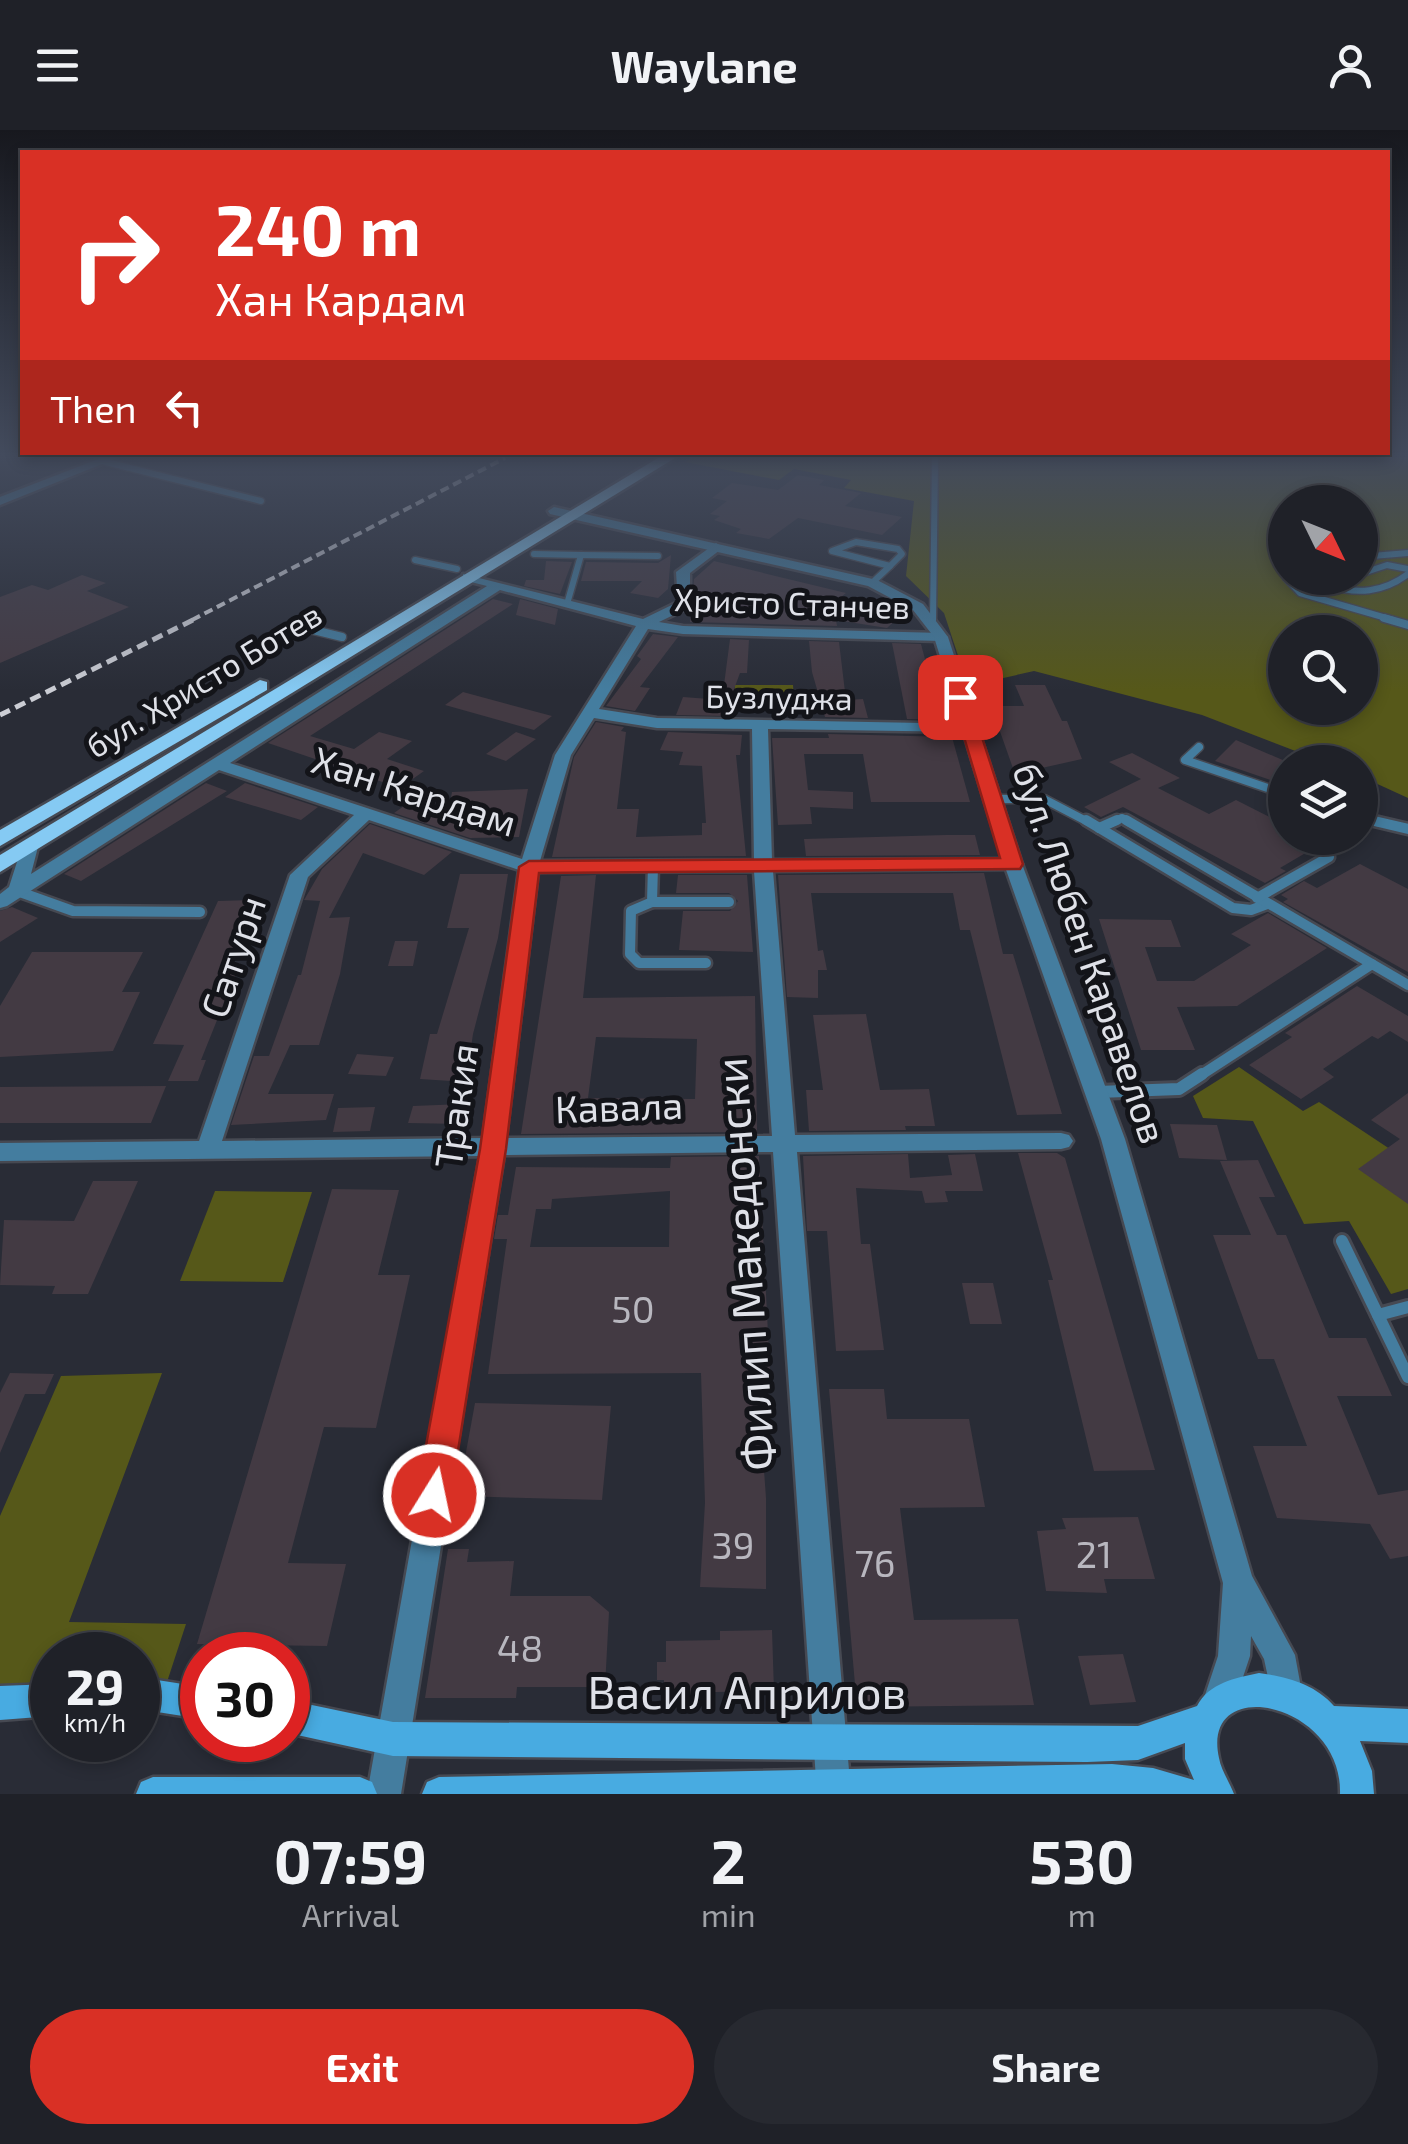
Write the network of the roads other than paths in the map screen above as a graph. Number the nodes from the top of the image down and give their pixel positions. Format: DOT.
graph roads {
  1 [pos="524,536"];
  2 [pos="665,536"];
  3 [pos="934,536"];
  4 [pos="716,547"];
  5 [pos="1408,553"];
  6 [pos="534,554"];
  7 [pos="581,554"];
  8 [pos="658,556"];
  9 [pos="1378,556"];
  10 [pos="414,560"];
  11 [pos="890,566"];
  12 [pos="1378,568"];
  13 [pos="1408,572"];
  14 [pos="462,573"];
  15 [pos="872,583"];
  16 [pos="498,585"];
  17 [pos="1378,586"];
  18 [pos="1307,595"];
  19 [pos="567,604"];
  20 [pos="932,620"];
  21 [pos="644,624"];
  22 [pos="1408,625"];
  23 [pos="297,626"];
  24 [pos="342,637"];
  25 [pos="941,637"];
  26 [pos="588,712"];
  27 [pos="760,726"];
  28 [pos="970,728"];
  29 [pos="1199,747"];
  30 [pos="217,764"];
  31 [pos="1268,788"];
  32 [pos="992,799"];
  33 [pos="366,813"];
  34 [pos="1378,822"];
  35 [pos="1099,828"];
  36 [pos="1408,830"];
  37 [pos="0,839"];
  38 [pos="29,847"];
  39 [pos="1329,857"];
  40 [pos="1013,864"];
  41 [pos="0,865"];
  42 [pos="763,865"];
  43 [pos="653,866"];
  44 [pos="529,867"];
  45 [pos="6,896"];
  46 [pos="1262,901"];
  47 [pos="652,902"];
  48 [pos="729,902"];
  49 [pos="200,912"];
  50 [pos="706,963"];
  51 [pos="1372,964"];
  52 [pos="1408,985"];
  53 [pos="1098,1092"];
  54 [pos="784,1141"];
  55 [pos="1060,1141"];
  56 [pos="208,1149"];
  57 [pos="493,1149"];
  58 [pos="0,1152"];
  59 [pos="1342,1241"];
  60 [pos="1408,1307"];
  61 [pos="1378,1316"];
  62 [pos="1408,1377"];
  63 [pos="1238,1582"];
  64 [pos="1286,1693"];
  65 [pos="30,1701"];
  66 [pos="0,1703"];
  67 [pos="1212,1709"];
  68 [pos="310,1722"];
  69 [pos="1330,1723"];
  70 [pos="1408,1726"];
  71 [pos="392,1740"];
  72 [pos="827,1740"];
  73 [pos="834,1789"];
  74 [pos="152,1794"];
  75 [pos="360,1794"];
  76 [pos="384,1794"];
  77 [pos="438,1794"];
  78 [pos="1184,1794"];
  79 [pos="1217,1794"];
  80 [pos="1357,1794"];
  1 -- 14 [label="main road, бул. Христо Ботев"];
  2 -- 4 [label="street, бул. Любен Каравелов"];
  3 -- 20 [label="lane"];
  4 -- 15 [label="street, бул. Любен Каравелов"];
  4 -- 21 [label="street, Тракия"];
  5 -- 9 [label="lane"];
  6 -- 7 [label="lane"];
  7 -- 8 [label="lane"];
  7 -- 19 [label="lane"];
  10 -- 14 [label="lane"];
  11 -- 11 [label="lane"];
  11 -- 15 [label="lane"];
  12 -- 13 [label="lane"];
  13 -- 17 [label="lane"];
  14 -- 16 [label="street, Христо Станчев"];
  14 -- 24 [label="main road, бул. Христо Ботев"];
  14 -- 38 [label="main road, бул. Христо Ботев"];
  15 -- 20 [label="street, бул. Любен Каравелов"];
  16 -- 19 [label="street, Христо Станчев"];
  16 -- 30 [label="street, бул. Христо Ботев"];
  18 -- 22 [label="lane"];
  19 -- 21 [label="street, Христо Станчев"];
  20 -- 25 [label="street, бул. Любен Каравелов"];
  21 -- 25 [label="street, Христо Станчев"];
  21 -- 26 [label="street, Тракия"];
  23 -- 24 [label="lane"];
  24 -- 37 [label="main road, бул. Христо Ботев"];
  25 -- 28 [label="street, бул. Любен Каравелов"];
  26 -- 27 [label="street, Бузлуджа"];
  26 -- 44 [label="street, Тракия"];
  27 -- 28 [label="street, Бузлуджа"];
  27 -- 42 [label="street, Филип Македонски"];
  28 -- 32 [label="street, бул. Любен Каравелов"];
  29 -- 31 [label="lane"];
  30 -- 33 [label="street, Хан Кардам"];
  30 -- 45 [label="street, бул. Христо Ботев"];
  32 -- 35 [label="lane"];
  32 -- 40 [label="street, бул. Любен Каравелов"];
  33 -- 44 [label="street, Хан Кардам"];
  33 -- 56 [label="street, Сатурн"];
  34 -- 36 [label="lane"];
  35 -- 46 [label="lane"];
  35 -- 46 [label="lane"];
  38 -- 41 [label="main road, бул. Христо Ботев"];
  38 -- 45 [label="street"];
  39 -- 46 [label="lane"];
  40 -- 42 [label="street, Хан Кардам"];
  40 -- 53 [label="street, бул. Любен Каравелов"];
  42 -- 43 [label="street, Хан Кардам"];
  42 -- 54 [label="street, Филип Македонски"];
  43 -- 44 [label="street, Хан Кардам"];
  43 -- 47 [label="lane"];
  44 -- 57 [label="street, Тракия"];
  45 -- 49 [label="lane"];
  46 -- 51 [label="lane"];
  47 -- 48 [label="lane"];
  47 -- 50 [label="lane"];
  51 -- 52 [label="lane"];
  51 -- 53 [label="lane"];
  53 -- 63 [label="street, бул. Любен Каравелов"];
  54 -- 55 [label="street, Кавала"];
  54 -- 57 [label="street, Кавала"];
  54 -- 72 [label="street, Филип Македонски"];
  56 -- 57 [label="street, Кавала"];
  56 -- 58 [label="street, Кавала"];
  57 -- 71 [label="street, Тракия"];
  59 -- 61 [label="lane"];
  60 -- 61 [label="lane"];
  61 -- 62 [label="lane"];
  63 -- 64 [label="street, бул. Любен Каравелов"];
  63 -- 67 [label="street, бул. Любен Каравелов"];
  64 -- 67 [label="main road, Васил Априлов"];
  64 -- 69 [label="main road"];
  65 -- 66 [label="main road"];
  67 -- 72 [label="main road, Васил Априлов"];
  67 -- 79 [label="main road"];
  68 -- 71 [label="main road, Васил Априлов"];
  69 -- 70 [label="main road"];
  69 -- 80 [label="main road"];
  71 -- 72 [label="main road, Васил Априлов"];
  71 -- 76 [label="street, Тракия"];
  72 -- 73 [label="street, Филип Македонски"];
  73 -- 77 [label="main road"];
  73 -- 78 [label="main road"];
  74 -- 75 [label="main road"];
}
